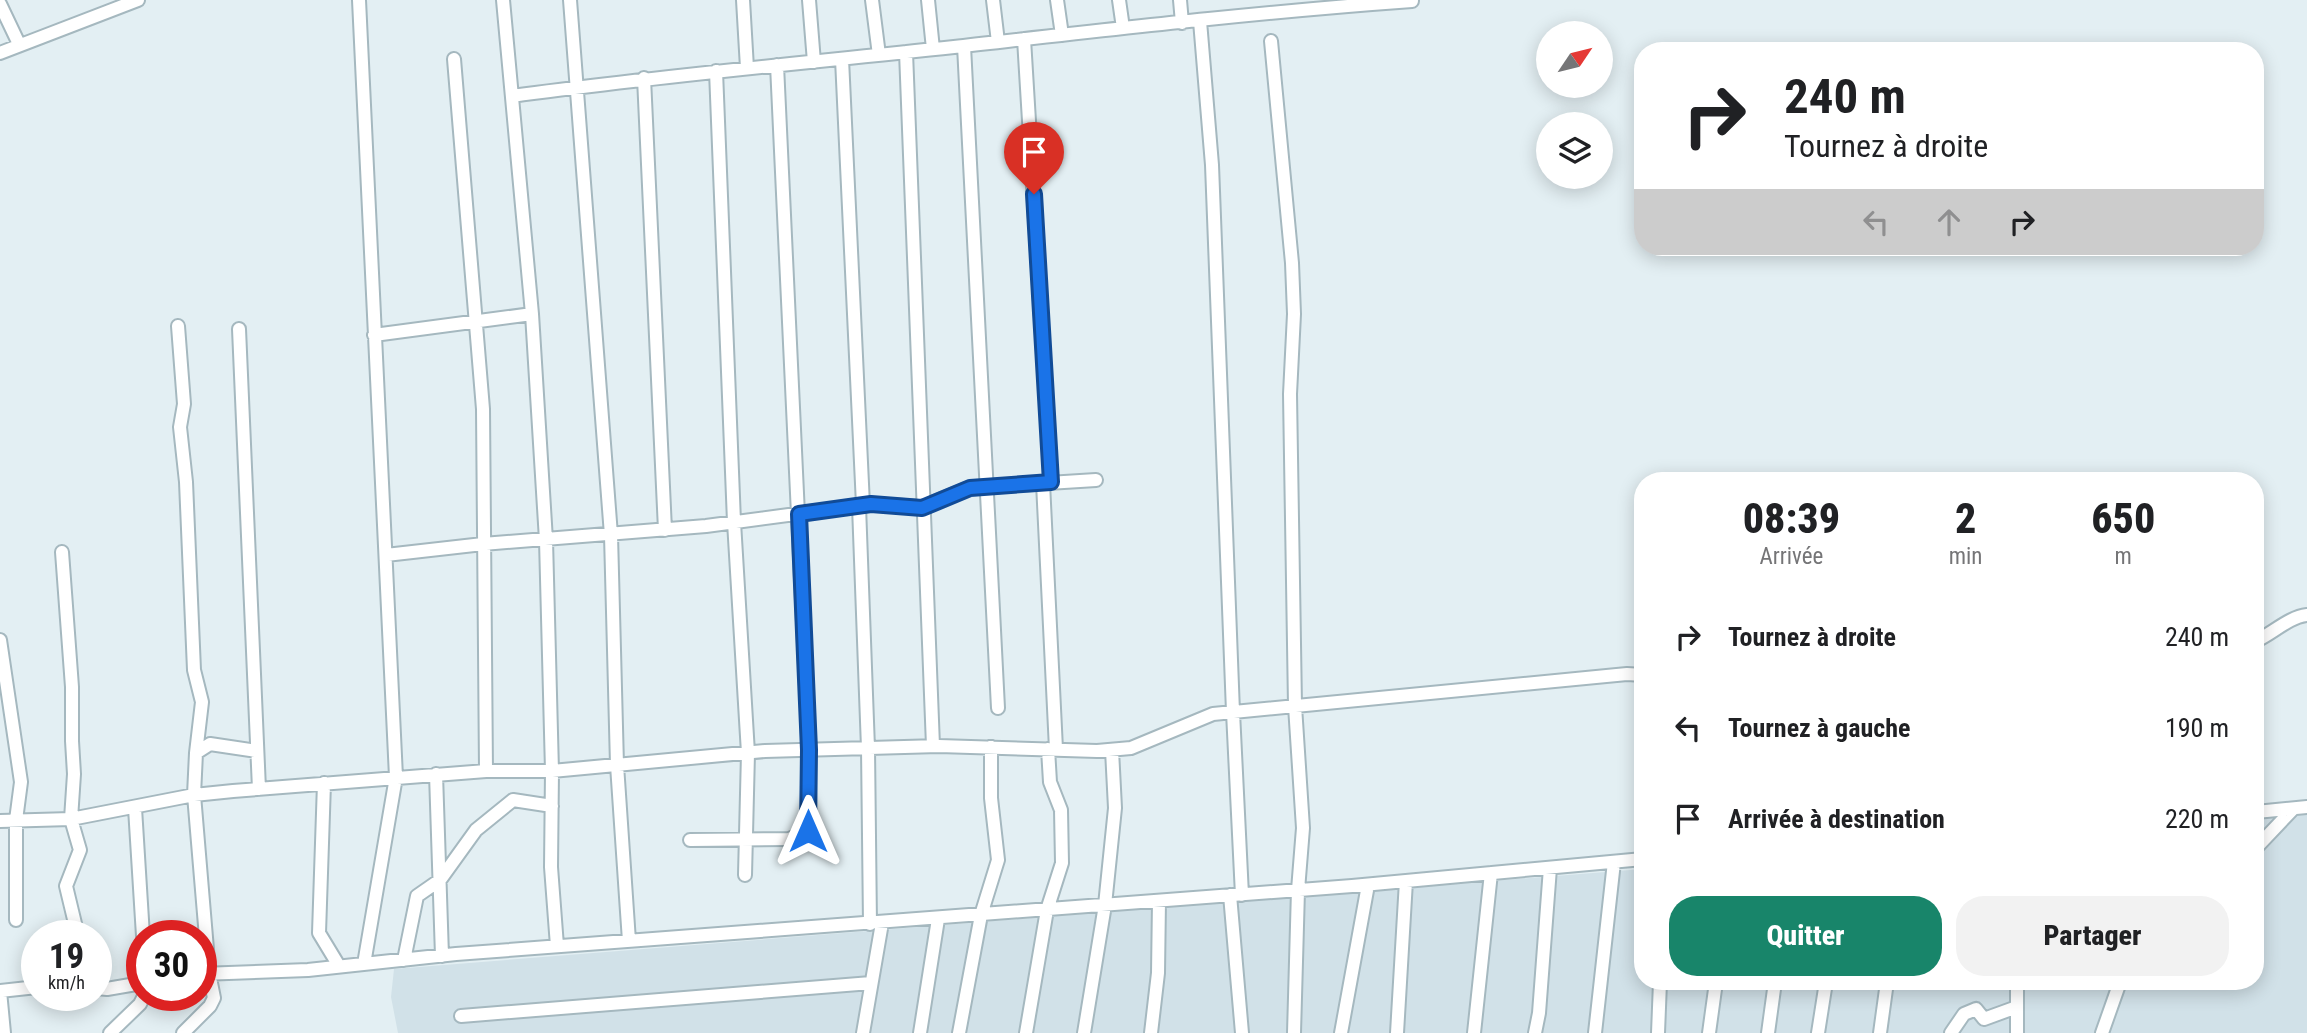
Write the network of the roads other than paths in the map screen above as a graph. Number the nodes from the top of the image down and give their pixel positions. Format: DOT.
graph roads {
  1 [pos="138,0"];
  2 [pos="359,0"];
  3 [pos="503,0"];
  4 [pos="570,0"];
  5 [pos="743,0"];
  6 [pos="809,0"];
  7 [pos="872,0"];
  8 [pos="928,0"];
  9 [pos="993,0"];
  10 [pos="1057,0"];
  11 [pos="1119,0"];
  12 [pos="1180,0"];
  13 [pos="1412,1"];
  14 [pos="0,4"];
  15 [pos="1200,21"];
  16 [pos="1182,23"];
  17 [pos="1123,28"];
  18 [pos="1062,35"];
  19 [pos="1024,39"];
  20 [pos="1271,41"];
  21 [pos="998,42"];
  22 [pos="19,44"];
  23 [pos="964,46"];
  24 [pos="933,49"];
  25 [pos="906,52"];
  26 [pos="0,53"];
  27 [pos="879,55"];
  28 [pos="842,59"];
  29 [pos="454,60"];
  30 [pos="814,62"];
  31 [pos="777,65"];
  32 [pos="747,68"];
  33 [pos="716,71"];
  34 [pos="644,78"];
  35 [pos="578,88"];
  36 [pos="512,96"];
  37 [pos="532,314"];
  38 [pos="476,320"];
  39 [pos="178,326"];
  40 [pos="239,329"];
  41 [pos="374,335"];
  42 [pos="1096,480"];
  43 [pos="1047,482"];
  44 [pos="986,486"];
  45 [pos="861,506"];
  46 [pos="922,508"];
  47 [pos="799,514"];
  48 [pos="734,522"];
  49 [pos="665,530"];
  50 [pos="611,535"];
  51 [pos="546,540"];
  52 [pos="483,544"];
  53 [pos="62,552"];
  54 [pos="386,555"];
  55 [pos="2307,615"];
  56 [pos="2264,637"];
  57 [pos="0,640"];
  58 [pos="1634,674"];
  59 [pos="3,686"];
  60 [pos="1295,706"];
  61 [pos="998,708"];
  62 [pos="1233,712"];
  63 [pos="933,746"];
  64 [pos="991,747"];
  65 [pos="868,748"];
  66 [pos="1052,749"];
  67 [pos="809,750"];
  68 [pos="1112,750"];
  69 [pos="257,751"];
  70 [pos="196,753"];
  71 [pos="748,753"];
  72 [pos="617,765"];
  73 [pos="486,771"];
  74 [pos="552,771"];
  75 [pos="436,774"];
  76 [pos="396,777"];
  77 [pos="324,783"];
  78 [pos="259,789"];
  79 [pos="194,795"];
  80 [pos="552,806"];
  81 [pos="2307,807"];
  82 [pos="135,808"];
  83 [pos="2293,809"];
  84 [pos="2264,811"];
  85 [pos="71,819"];
  86 [pos="0,821"];
  87 [pos="16,821"];
  88 [pos="690,840"];
  89 [pos="746,840"];
  90 [pos="2264,840"];
  91 [pos="1634,860"];
  92 [pos="1614,862"];
  93 [pos="1550,867"];
  94 [pos="1492,873"];
  95 [pos="745,875"];
  96 [pos="440,880"];
  97 [pos="1406,881"];
  98 [pos="1368,885"];
  99 [pos="1298,890"];
  100 [pos="1236,895"];
  101 [pos="1159,901"];
  102 [pos="1105,905"];
  103 [pos="1047,909"];
  104 [pos="981,915"];
  105 [pos="938,919"];
  106 [pos="16,920"];
  107 [pos="74,920"];
  108 [pos="142,920"];
  109 [pos="202,920"];
  110 [pos="876,924"];
  111 [pos="629,941"];
  112 [pos="557,946"];
  113 [pos="442,956"];
  114 [pos="404,960"];
  115 [pos="364,964"];
  116 [pos="339,966"];
  117 [pos="217,973"];
  118 [pos="871,984"];
  119 [pos="21,989"];
  120 [pos="1660,990"];
  121 [pos="1715,990"];
  122 [pos="1774,990"];
  123 [pos="1825,990"];
  124 [pos="1885,990"];
  125 [pos="2017,990"];
  126 [pos="2117,990"];
  127 [pos="0,991"];
  128 [pos="2017,1007"];
  129 [pos="133,1011"];
  130 [pos="205,1011"];
  131 [pos="461,1016"];
  132 [pos="4,1033"];
  133 [pos="110,1033"];
  134 [pos="183,1033"];
  135 [pos="863,1033"];
  136 [pos="920,1033"];
  137 [pos="959,1033"];
  138 [pos="1026,1033"];
  139 [pos="1084,1033"];
  140 [pos="1151,1033"];
  141 [pos="1242,1033"];
  142 [pos="1294,1033"];
  143 [pos="1342,1033"];
  144 [pos="1397,1033"];
  145 [pos="1474,1033"];
  146 [pos="1535,1033"];
  147 [pos="1595,1033"];
  148 [pos="1658,1033"];
  149 [pos="1709,1033"];
  150 [pos="1768,1033"];
  151 [pos="1818,1033"];
  152 [pos="1880,1033"];
  153 [pos="1951,1033"];
  154 [pos="2017,1033"];
  155 [pos="2102,1033"];
  1 -- 22 [label="street"];
  2 -- 41 [label="street"];
  3 -- 36 [label="street"];
  4 -- 35 [label="street"];
  5 -- 32 [label="street"];
  6 -- 30 [label="street"];
  7 -- 27 [label="street"];
  8 -- 24 [label="street"];
  9 -- 21 [label="street"];
  10 -- 18 [label="street"];
  11 -- 17 [label="street"];
  12 -- 16 [label="street"];
  13 -- 15 [label="street"];
  14 -- 22 [label="street"];
  15 -- 16 [label="street"];
  15 -- 62 [label="street"];
  16 -- 17 [label="street"];
  17 -- 18 [label="street"];
  18 -- 19 [label="street"];
  19 -- 21 [label="street"];
  19 -- 43 [label="street"];
  20 -- 60 [label="street"];
  21 -- 23 [label="street"];
  22 -- 26 [label="street"];
  23 -- 24 [label="street"];
  23 -- 44 [label="street"];
  24 -- 25 [label="street"];
  25 -- 27 [label="street"];
  25 -- 46 [label="street"];
  27 -- 28 [label="street"];
  28 -- 30 [label="street"];
  28 -- 45 [label="street"];
  29 -- 38 [label="street"];
  30 -- 31 [label="street"];
  31 -- 32 [label="street"];
  31 -- 47 [label="street"];
  32 -- 33 [label="street"];
  33 -- 34 [label="street"];
  33 -- 48 [label="street"];
  34 -- 35 [label="street"];
  34 -- 49 [label="street"];
  35 -- 36 [label="street"];
  35 -- 50 [label="street"];
  36 -- 37 [label="street"];
  37 -- 38 [label="street"];
  37 -- 51 [label="street"];
  38 -- 41 [label="street"];
  38 -- 52 [label="street"];
  39 -- 70 [label="street"];
  40 -- 69 [label="street"];
  41 -- 54 [label="street"];
  42 -- 43 [label="street"];
  43 -- 44 [label="street"];
  43 -- 66 [label="street"];
  44 -- 46 [label="street"];
  44 -- 61 [label="street"];
  45 -- 46 [label="street"];
  45 -- 47 [label="street"];
  45 -- 65 [label="street"];
  46 -- 63 [label="street"];
  47 -- 48 [label="street"];
  47 -- 67 [label="street"];
  48 -- 49 [label="street"];
  48 -- 71 [label="street"];
  49 -- 50 [label="street"];
  50 -- 51 [label="street"];
  50 -- 72 [label="street"];
  51 -- 52 [label="street"];
  51 -- 74 [label="street"];
  52 -- 54 [label="street"];
  52 -- 73 [label="street"];
  53 -- 85 [label="street"];
  54 -- 76 [label="street"];
  55 -- 56 [label="street"];
  57 -- 59 [label="street"];
  58 -- 60 [label="street"];
  59 -- 87 [label="street"];
  60 -- 62 [label="street"];
  60 -- 99 [label="street"];
  62 -- 68 [label="street"];
  62 -- 100 [label="street"];
  63 -- 64 [label="street"];
  63 -- 65 [label="street"];
  64 -- 66 [label="street"];
  64 -- 104 [label="street"];
  65 -- 67 [label="street"];
  65 -- 110 [label="street"];
  66 -- 68 [label="street"];
  66 -- 103 [label="street"];
  67 -- 71 [label="street"];
  67 -- 89 [label="street"];
  68 -- 102 [label="street"];
  69 -- 70 [label="street"];
  69 -- 78 [label="street"];
  70 -- 79 [label="street"];
  71 -- 72 [label="street"];
  71 -- 89 [label="street"];
  72 -- 74 [label="street"];
  72 -- 111 [label="street"];
  73 -- 74 [label="street"];
  73 -- 75 [label="street"];
  74 -- 80 [label="street"];
  75 -- 76 [label="street"];
  75 -- 96 [label="street"];
  76 -- 77 [label="street"];
  76 -- 115 [label="street"];
  77 -- 78 [label="street"];
  77 -- 116 [label="street"];
  78 -- 79 [label="street"];
  79 -- 82 [label="street"];
  79 -- 109 [label="street"];
  80 -- 96 [label="street"];
  80 -- 112 [label="street"];
  81 -- 83 [label="street"];
  82 -- 85 [label="street"];
  82 -- 108 [label="street"];
  83 -- 84 [label="street"];
  83 -- 90 [label="street"];
  85 -- 87 [label="street"];
  85 -- 107 [label="street"];
  86 -- 87 [label="street"];
  87 -- 106 [label="street"];
  88 -- 89 [label="street"];
  89 -- 95 [label="street"];
  91 -- 92 [label="street"];
  92 -- 93 [label="street"];
  92 -- 147 [label="street"];
  93 -- 94 [label="street"];
  93 -- 146 [label="street"];
  94 -- 97 [label="street"];
  94 -- 145 [label="street"];
  96 -- 113 [label="street"];
  96 -- 114 [label="street"];
  97 -- 98 [label="street"];
  97 -- 144 [label="street"];
  98 -- 99 [label="street"];
  98 -- 143 [label="street"];
  99 -- 100 [label="street"];
  99 -- 142 [label="street"];
  100 -- 101 [label="street"];
  100 -- 141 [label="street"];
  101 -- 102 [label="street"];
  101 -- 140 [label="street"];
  102 -- 103 [label="street"];
  102 -- 139 [label="street"];
  103 -- 104 [label="street"];
  103 -- 138 [label="street"];
  104 -- 105 [label="street"];
  104 -- 137 [label="street"];
  105 -- 110 [label="street"];
  105 -- 136 [label="street"];
  110 -- 111 [label="street"];
  110 -- 118 [label="street"];
  111 -- 112 [label="street"];
  112 -- 113 [label="street"];
  113 -- 114 [label="street"];
  114 -- 115 [label="street"];
  115 -- 116 [label="street"];
  116 -- 117 [label="street"];
  118 -- 131 [label="street"];
  118 -- 135 [label="street"];
  119 -- 127 [label="street"];
  120 -- 148 [label="street"];
  121 -- 149 [label="street"];
  122 -- 150 [label="street"];
  123 -- 151 [label="street"];
  124 -- 152 [label="street"];
  125 -- 128 [label="street"];
  126 -- 155 [label="street"];
  127 -- 132 [label="street"];
  128 -- 153 [label="street"];
  128 -- 154 [label="street"];
  129 -- 133 [label="street"];
  130 -- 134 [label="street"];
}
